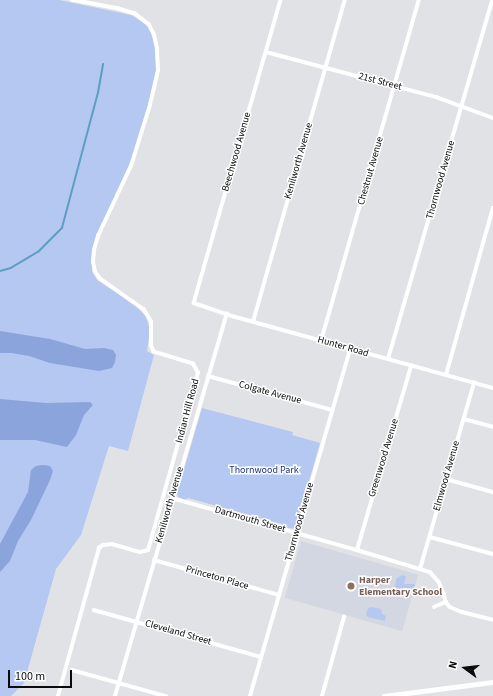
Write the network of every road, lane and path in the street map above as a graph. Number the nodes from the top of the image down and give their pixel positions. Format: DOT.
graph roads {
  1 [pos="72,0"];
  2 [pos="281,0"];
  3 [pos="345,0"];
  4 [pos="419,0"];
  5 [pos="492,0"];
  6 [pos="266,52"];
  7 [pos="326,67"];
  8 [pos="396,86"];
  9 [pos="462,107"];
  10 [pos="493,118"];
  11 [pos="493,208"];
  12 [pos="194,303"];
  13 [pos="227,314"];
  14 [pos="254,322"];
  15 [pos="321,341"];
  16 [pos="350,349"];
  17 [pos="388,359"];
  18 [pos="411,366"];
  19 [pos="446,375"];
  20 [pos="208,376"];
  21 [pos="474,383"];
  22 [pos="493,388"];
  23 [pos="332,410"];
  24 [pos="464,419"];
  25 [pos="493,427"];
  26 [pos="446,479"];
  27 [pos="493,492"];
  28 [pos="172,498"];
  29 [pos="297,533"];
  30 [pos="430,537"];
  31 [pos="356,550"];
  32 [pos="493,554"];
  33 [pos="154,560"];
  34 [pos="420,569"];
  35 [pos="279,595"];
  36 [pos="446,602"];
  37 [pos="434,607"];
  38 [pos="94,610"];
  39 [pos="344,617"];
  40 [pos="493,620"];
  41 [pos="136,622"];
  42 [pos="261,657"];
  43 [pos="72,670"];
  44 [pos="493,682"];
  45 [pos="119,683"];
  46 [pos="58,696"];
  47 [pos="115,696"];
  48 [pos="166,696"];
  49 [pos="250,696"];
  50 [pos="322,696"];
  51 [pos="384,696"];
  1 -- 46 [label="street, Indian Hill Road"];
  2 -- 6 [label="street, Beechwood Avenue"];
  3 -- 7 [label="street, Kenilworth Avenue"];
  4 -- 8 [label="street, Chestnut Avenue"];
  5 -- 9 [label="street, Thornwood Avenue"];
  6 -- 7 [label="street, 21st Street"];
  6 -- 12 [label="street, Beechwood Avenue"];
  7 -- 8 [label="street, 21st Street"];
  7 -- 14 [label="street, Kenilworth Avenue"];
  8 -- 9 [label="street, 21st Street"];
  8 -- 15 [label="street, Chestnut Avenue"];
  9 -- 10 [label="street, 21st Street"];
  9 -- 17 [label="street, Thornwood Avenue"];
  11 -- 19 [label="street"];
  12 -- 13 [label="street, Hunter Road"];
  13 -- 14 [label="street, Hunter Road"];
  13 -- 20 [label="street, Kenilworth Avenue"];
  14 -- 15 [label="street, Hunter Road"];
  15 -- 16 [label="street, Hunter Road"];
  16 -- 17 [label="street, Hunter Road"];
  16 -- 23 [label="street, Thornwood Avenue"];
  17 -- 18 [label="street, Hunter Road"];
  18 -- 19 [label="street, Hunter Road"];
  18 -- 31 [label="street, Greenwood Avenue"];
  19 -- 21 [label="street, Hunter Road"];
  20 -- 23 [label="street, Colgate Avenue"];
  20 -- 28 [label="street, Kenilworth Avenue"];
  21 -- 22 [label="street, Hunter Road"];
  21 -- 24 [label="street, Elmwood Avenue"];
  23 -- 29 [label="street, Thornwood Avenue"];
  24 -- 25 [label="street"];
  24 -- 26 [label="street, Elmwood Avenue"];
  26 -- 27 [label="street"];
  26 -- 30 [label="street, Elmwood Avenue"];
  28 -- 29 [label="street, Dartmouth Street"];
  28 -- 33 [label="street, Kenilworth Avenue"];
  29 -- 31 [label="street, Dartmouth Street"];
  29 -- 35 [label="street, Thornwood Avenue"];
  30 -- 32 [label="street"];
  30 -- 34 [label="street, Elmwood Avenue"];
  31 -- 34 [label="street, Dartmouth Street"];
  33 -- 35 [label="street, Princeton Place"];
  33 -- 41 [label="street, Kenilworth Avenue"];
  34 -- 36 [label="street, Dartmouth Street"];
  35 -- 42 [label="street, Thornwood Avenue"];
  36 -- 37 [label="street"];
  36 -- 40 [label="street"];
  38 -- 41 [label="street, Cleveland Street"];
  39 -- 50 [label="street"];
  41 -- 42 [label="street, Cleveland Street"];
  41 -- 45 [label="street, Kenilworth Avenue"];
  42 -- 49 [label="street, Thornwood Avenue"];
  43 -- 45 [label="street"];
  44 -- 51 [label="street"];
  45 -- 47 [label="street, Kenilworth Avenue"];
  45 -- 48 [label="street"];
}
